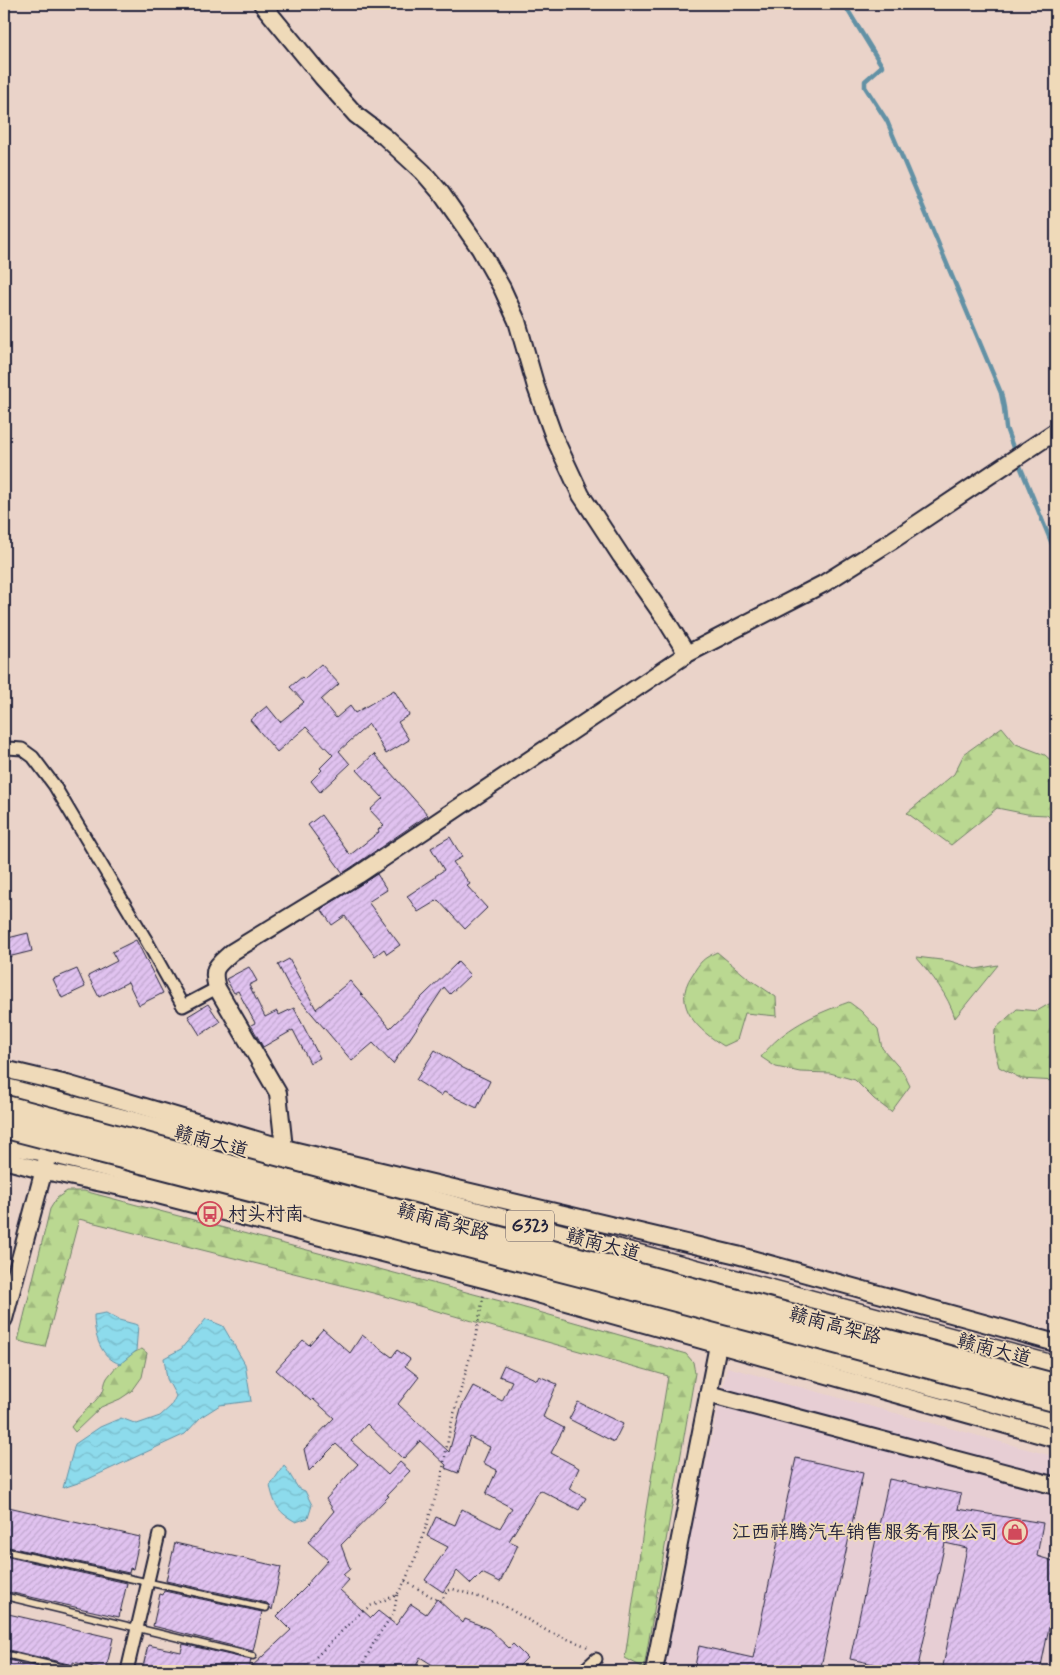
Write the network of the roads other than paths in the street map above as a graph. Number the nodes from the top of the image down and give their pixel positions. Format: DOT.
graph roads {
  1 [pos="262,4"];
  2 [pos="1056,431"];
  3 [pos="687,654"];
  4 [pos="4,746"];
  5 [pos="217,988"];
  6 [pos="4,1069"];
  7 [pos="67,1084"];
  8 [pos="4,1088"];
  9 [pos="60,1103"];
  10 [pos="4,1106"];
  11 [pos="135,1122"];
  12 [pos="4,1127"];
  13 [pos="4,1144"];
  14 [pos="284,1148"];
  15 [pos="48,1152"];
  16 [pos="4,1160"];
  17 [pos="45,1171"];
  18 [pos="124,1171"];
  19 [pos="4,1319"];
  20 [pos="1056,1344"];
  21 [pos="718,1345"];
  22 [pos="1056,1366"];
  23 [pos="1056,1385"];
  24 [pos="708,1394"];
  25 [pos="1056,1401"];
  26 [pos="1056,1419"];
  27 [pos="1056,1439"];
  28 [pos="1056,1486"];
  29 [pos="159,1534"];
  30 [pos="4,1551"];
  31 [pos="148,1582"];
  32 [pos="4,1596"];
  33 [pos="266,1608"];
  34 [pos="137,1628"];
  35 [pos="4,1654"];
  36 [pos="253,1656"];
  37 [pos="596,1659"];
  38 [pos="77,1671"];
  39 [pos="127,1671"];
  40 [pos="583,1671"];
  41 [pos="654,1671"];
  1 -- 3 [label="street"];
  2 -- 3 [label="street"];
  3 -- 5 [label="street"];
  4 -- 5 [label="street"];
  5 -- 14 [label="street"];
  6 -- 7 [label="street"];
  7 -- 9 [label="street"];
  7 -- 14 [label="street"];
  8 -- 9 [label="main road, 赣南大道 / G323"];
  9 -- 11 [label="main road, 赣南大道 / G323"];
  9 -- 15 [label="street"];
  10 -- 23 [label="highway, 赣南高架路, bridge"];
  11 -- 18 [label="main road"];
  11 -- 22 [label="main road, 赣南大道 / G323"];
  12 -- 25 [label="highway, 赣南高架路, bridge"];
  13 -- 15 [label="main road"];
  14 -- 20 [label="street"];
  15 -- 17 [label="street"];
  15 -- 18 [label="main road"];
  16 -- 17 [label="street"];
  17 -- 19 [label="street"];
  17 -- 21 [label="street"];
  18 -- 26 [label="main road"];
  21 -- 24 [label="street"];
  21 -- 27 [label="street"];
  24 -- 28 [label="street"];
  24 -- 41 [label="street"];
  29 -- 31 [label="street"];
  30 -- 31 [label="lane"];
  31 -- 33 [label="lane"];
  31 -- 34 [label="street"];
  32 -- 34 [label="lane"];
  34 -- 36 [label="lane"];
  34 -- 39 [label="street"];
  35 -- 38 [label="lane"];
  37 -- 40 [label="street"];
}
